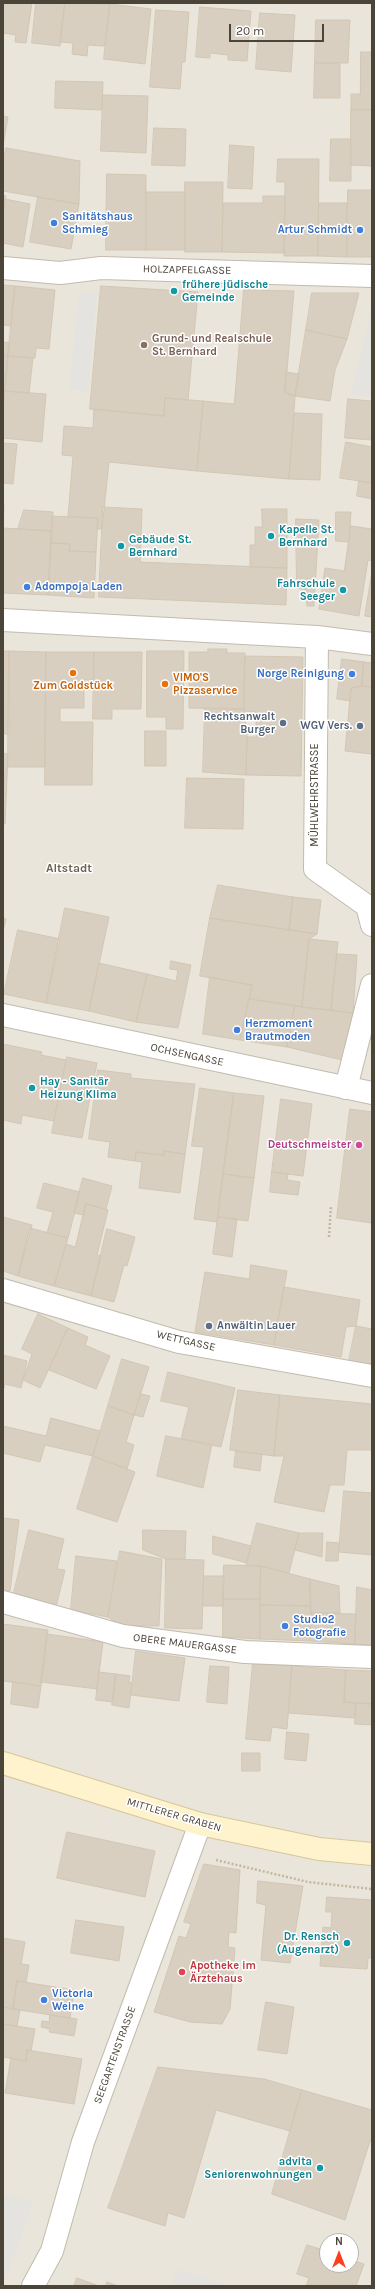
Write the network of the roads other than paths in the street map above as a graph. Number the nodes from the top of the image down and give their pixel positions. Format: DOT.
graph roads {
  1 [pos="3,268"];
  2 [pos="372,276"];
  3 [pos="3,620"];
  4 [pos="316,637"];
  5 [pos="372,644"];
  6 [pos="372,925"];
  7 [pos="372,985"];
  8 [pos="3,1015"];
  9 [pos="346,1088"];
  10 [pos="372,1093"];
  11 [pos="3,1290"];
  12 [pos="372,1376"];
  13 [pos="3,1602"];
  14 [pos="372,1657"];
  15 [pos="3,1763"];
  16 [pos="200,1824"];
  17 [pos="372,1854"];
  18 [pos="33,2286"];
  1 -- 2 [label="street, HOLZAPFELGASSE"];
  3 -- 4 [label="street"];
  4 -- 5 [label="street"];
  4 -- 6 [label="street, MÜHLWEHRSTRASSE"];
  7 -- 9 [label="street"];
  8 -- 9 [label="street, OCHSENGASSE"];
  9 -- 10 [label="street, OCHSENGASSE"];
  11 -- 12 [label="street, WETTGASSE"];
  13 -- 14 [label="street, OBERE MAUERGASSE"];
  15 -- 16 [label="street, MITTLERER GRABEN"];
  16 -- 17 [label="street, MITTLERER GRABEN"];
  16 -- 18 [label="street, SEEGARTENSTRASSE"];
}
